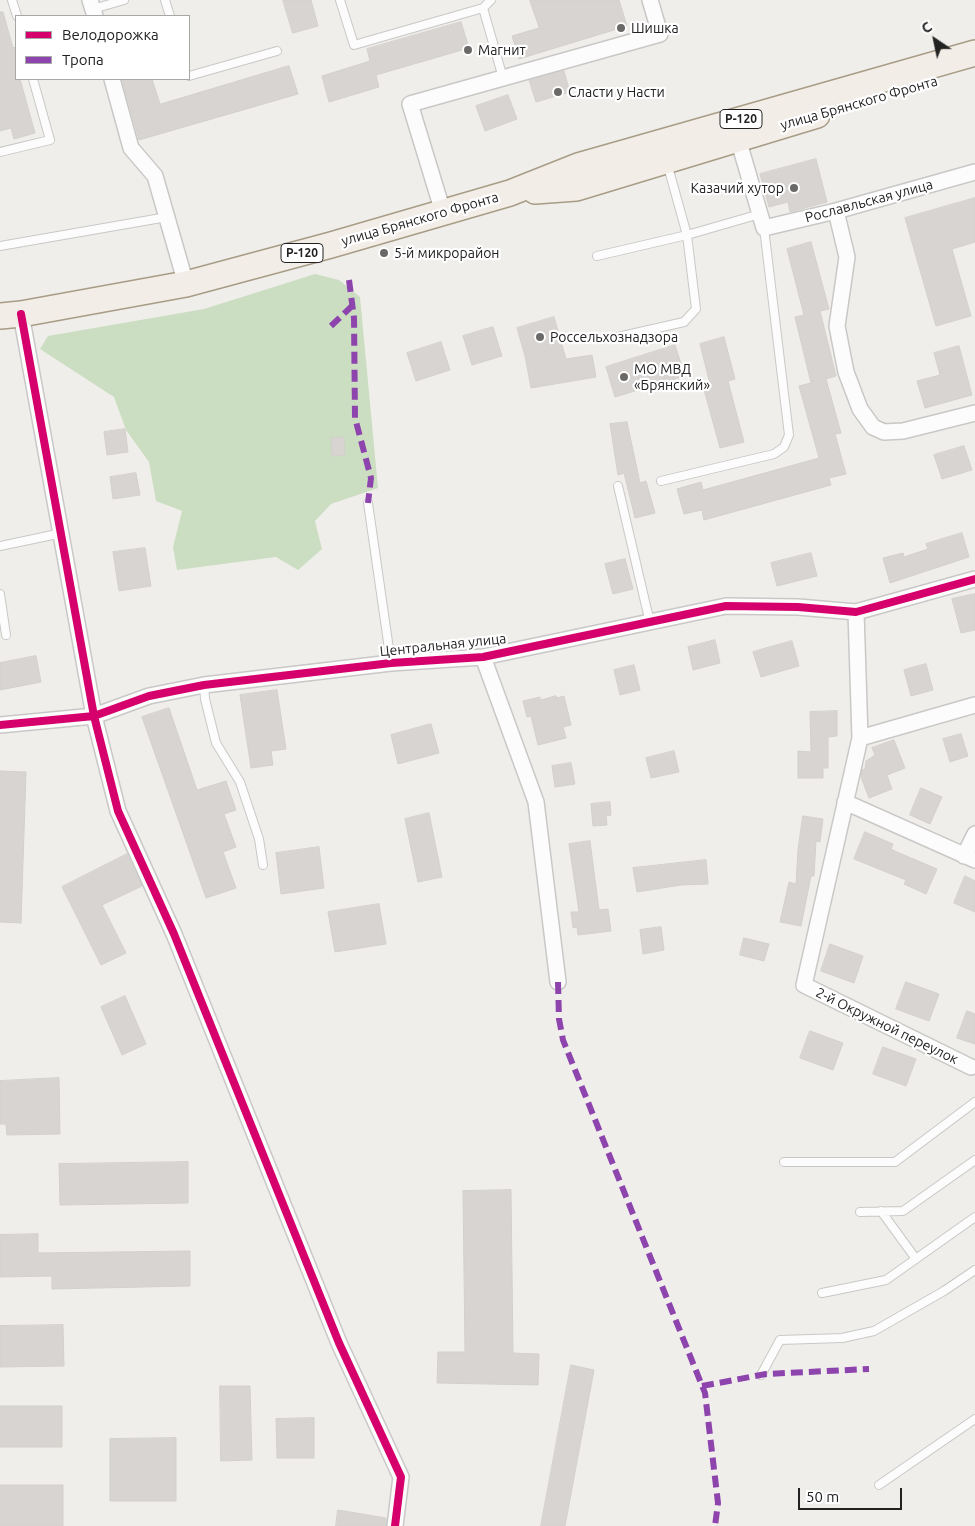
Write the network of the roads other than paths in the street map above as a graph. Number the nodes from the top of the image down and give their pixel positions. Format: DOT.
graph roads {
  1 [pos="12,0"];
  2 [pos="124,0"];
  3 [pos="165,0"];
  4 [pos="340,0"];
  5 [pos="491,0"];
  6 [pos="650,0"];
  7 [pos="93,8"];
  8 [pos="483,8"];
  9 [pos="17,15"];
  10 [pos="170,15"];
  11 [pos="277,51"];
  12 [pos="975,53"];
  13 [pos="975,69"];
  14 [pos="190,76"];
  15 [pos="503,78"];
  16 [pos="34,80"];
  17 [pos="112,80"];
  18 [pos="736,130"];
  19 [pos="664,151"];
  20 [pos="0,152"];
  21 [pos="975,172"];
  22 [pos="836,211"];
  23 [pos="443,212"];
  24 [pos="167,218"];
  25 [pos="762,221"];
  26 [pos="687,235"];
  27 [pos="0,246"];
  28 [pos="597,256"];
  29 [pos="186,284"];
  30 [pos="11,315"];
  31 [pos="609,339"];
  32 [pos="975,413"];
  33 [pos="661,481"];
  34 [pos="618,486"];
  35 [pos="368,503"];
  36 [pos="62,533"];
  37 [pos="0,546"];
  38 [pos="975,578"];
  39 [pos="0,594"];
  40 [pos="856,612"];
  41 [pos="650,623"];
  42 [pos="6,635"];
  43 [pos="483,657"];
  44 [pos="391,663"];
  45 [pos="204,685"];
  46 [pos="975,705"];
  47 [pos="94,716"];
  48 [pos="0,725"];
  49 [pos="860,738"];
  50 [pos="845,802"];
  51 [pos="975,834"];
  52 [pos="970,858"];
  53 [pos="263,865"];
  54 [pos="558,982"];
  55 [pos="971,1067"];
  56 [pos="975,1102"];
  57 [pos="975,1160"];
  58 [pos="784,1162"];
  59 [pos="881,1211"];
  60 [pos="860,1212"];
  61 [pos="975,1218"];
  62 [pos="916,1259"];
  63 [pos="975,1270"];
  64 [pos="822,1293"];
  65 [pos="761,1375"];
  66 [pos="975,1419"];
  67 [pos="879,1485"];
  68 [pos="396,1526"];
  1 -- 9 [label="lane"];
  2 -- 7 [label="lane"];
  3 -- 10 [label="lane"];
  4 -- 8 [label="lane"];
  5 -- 8 [label="lane"];
  6 -- 15 [label="street"];
  8 -- 15 [label="lane"];
  11 -- 14 [label="lane"];
  12 -- 18 [label="main road, улица Брянского Фронта / Р-120"];
  13 -- 18 [label="main road, улица Брянского Фронта"];
  15 -- 23 [label="street"];
  16 -- 20 [label="lane"];
  17 -- 24 [label="street"];
  18 -- 19 [label="main road, улица Брянского Фронта / Р-120"];
  18 -- 25 [label="street"];
  19 -- 23 [label="main road, улица Брянского Фронта / Р-120"];
  19 -- 26 [label="lane"];
  21 -- 22 [label="street, Рославльская улица"];
  22 -- 25 [label="street, Рославльская улица"];
  22 -- 32 [label="street"];
  23 -- 29 [label="main road, улица Брянского Фронта / Р-120"];
  24 -- 27 [label="lane"];
  24 -- 29 [label="street"];
  25 -- 26 [label="lane"];
  25 -- 33 [label="lane"];
  26 -- 28 [label="lane"];
  26 -- 31 [label="lane"];
  29 -- 30 [label="main road, улица Брянского Фронта / Р-120"];
  30 -- 36 [label="street"];
  34 -- 41 [label="lane"];
  35 -- 44 [label="lane"];
  36 -- 37 [label="lane"];
  36 -- 47 [label="street"];
  38 -- 40 [label="street, Центральная улица"];
  39 -- 42 [label="lane"];
  40 -- 41 [label="street, Центральная улица"];
  40 -- 49 [label="street"];
  41 -- 43 [label="street, Центральная улица"];
  43 -- 44 [label="street, Центральная улица"];
  43 -- 54 [label="street"];
  44 -- 45 [label="street, Центральная улица"];
  45 -- 47 [label="street, Центральная улица"];
  45 -- 53 [label="lane"];
  46 -- 49 [label="street"];
  47 -- 48 [label="street, Центральная улица"];
  47 -- 68 [label="street"];
  49 -- 50 [label="street"];
  50 -- 52 [label="street"];
  50 -- 55 [label="street, 2-й Окружной переулок"];
  51 -- 52 [label="street"];
  56 -- 58 [label="lane"];
  57 -- 59 [label="lane"];
  59 -- 60 [label="lane"];
  59 -- 62 [label="lane"];
  61 -- 62 [label="lane"];
  62 -- 64 [label="lane"];
  63 -- 65 [label="lane"];
  66 -- 67 [label="lane"];
}
